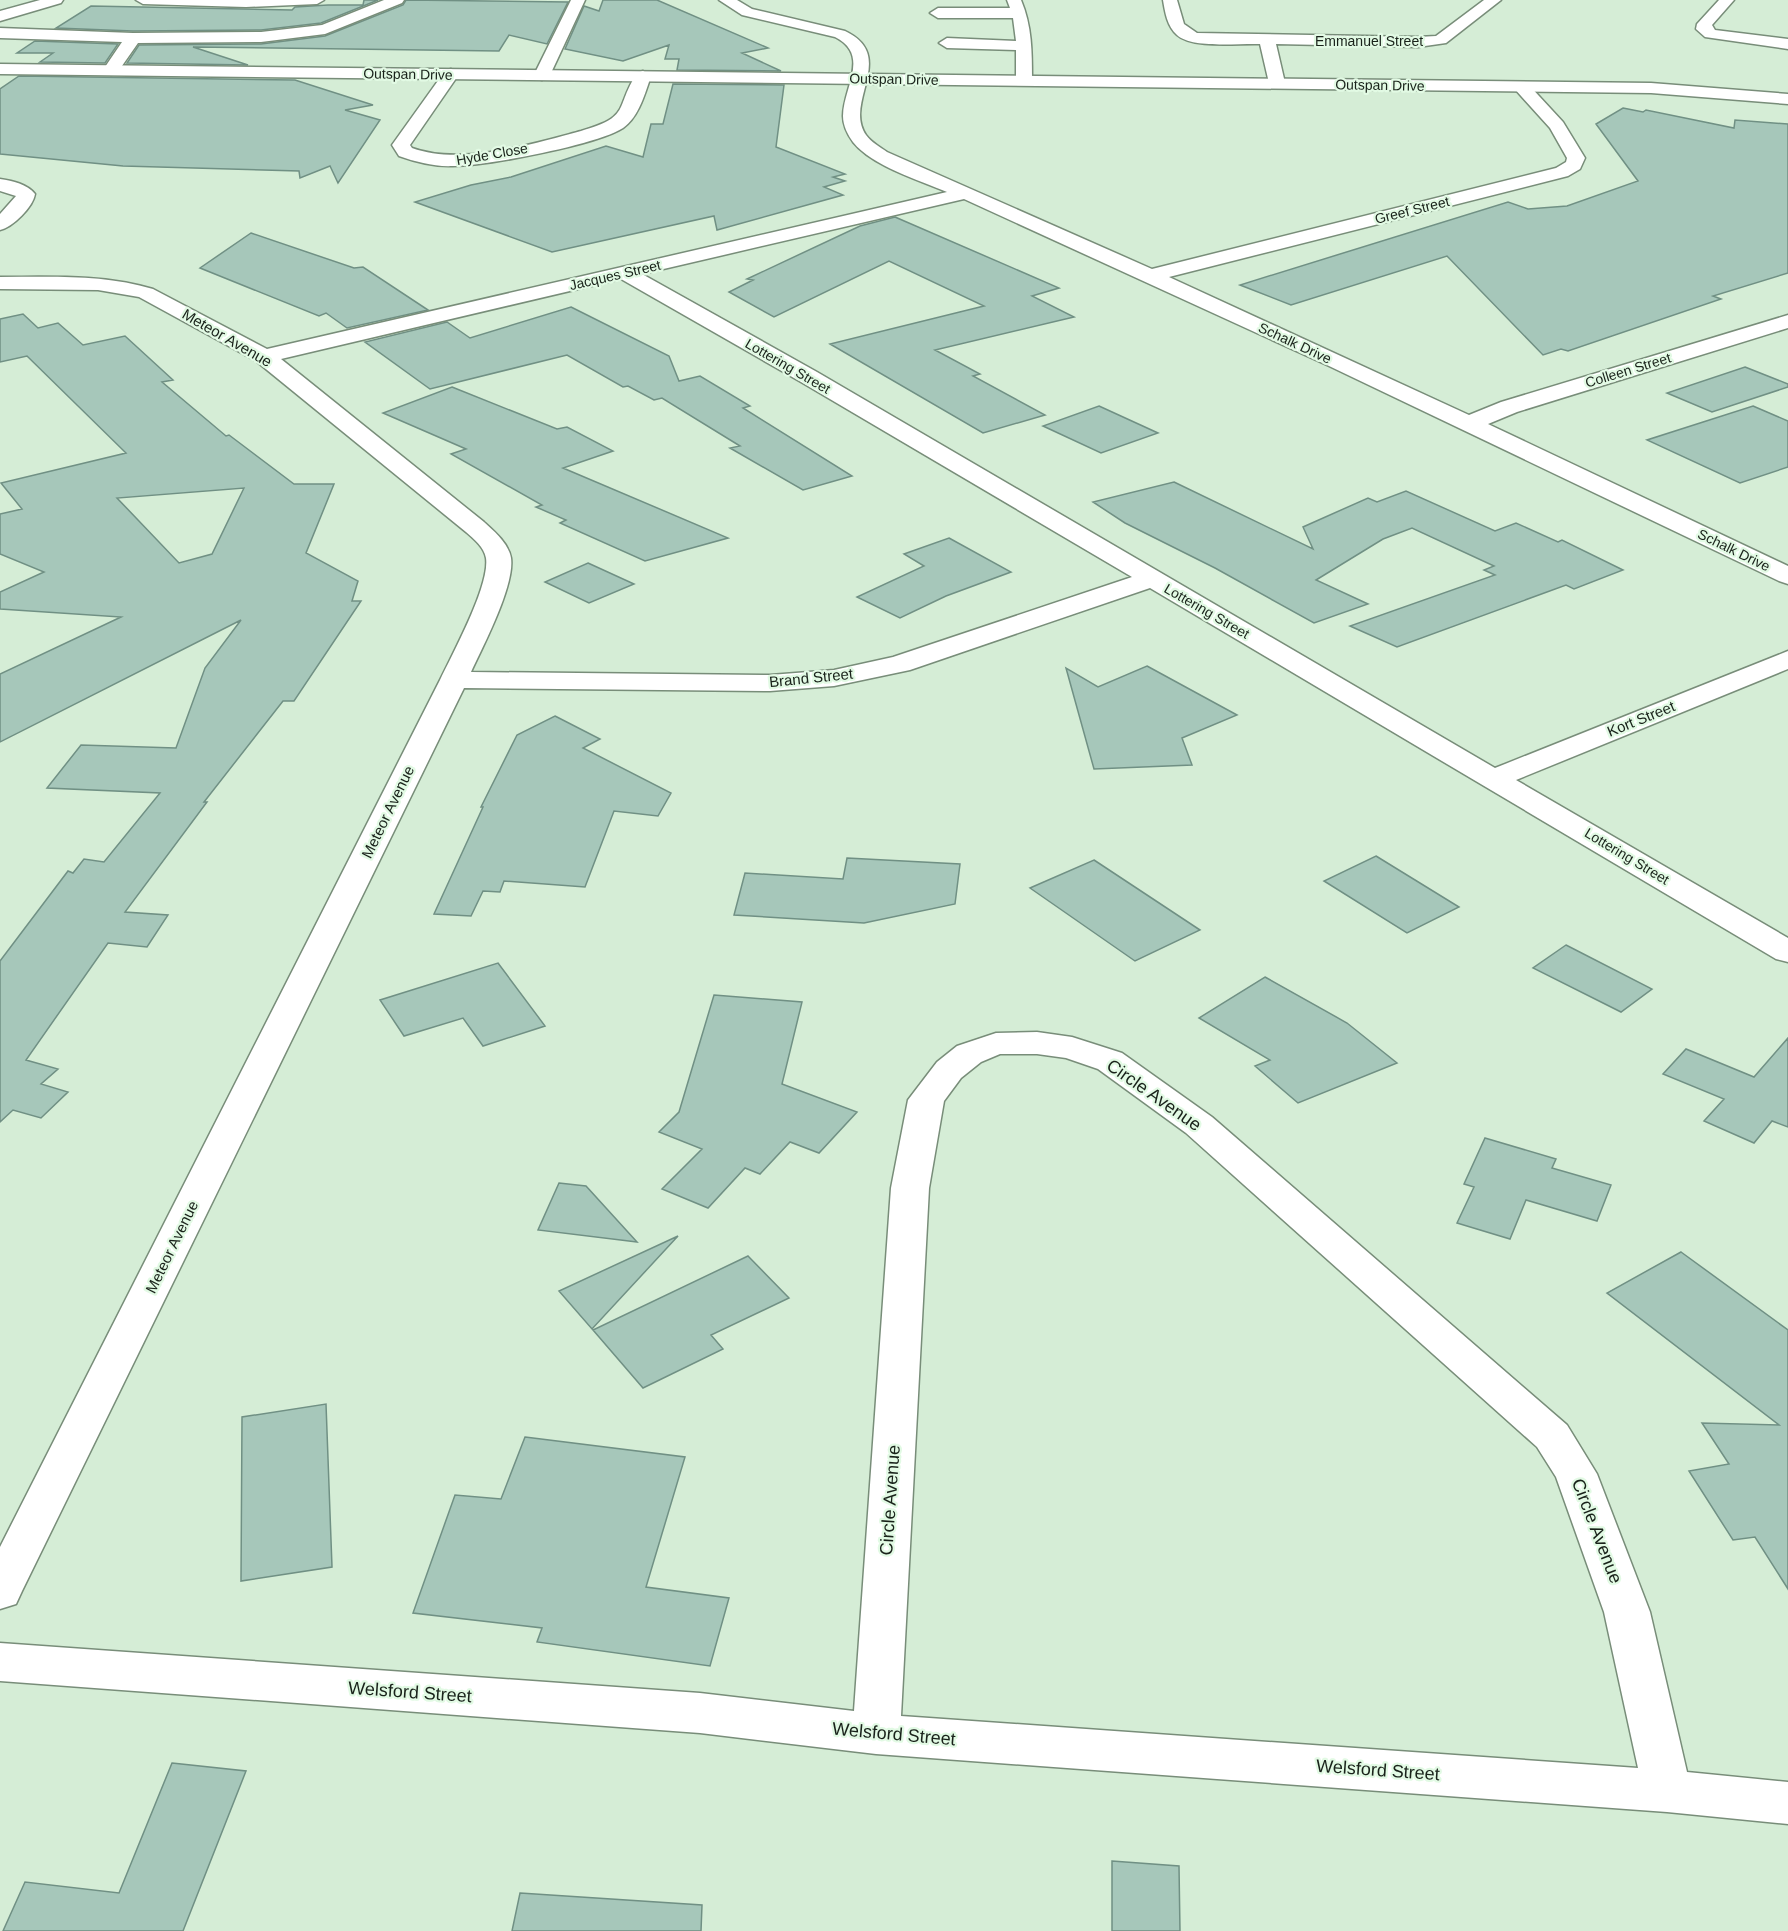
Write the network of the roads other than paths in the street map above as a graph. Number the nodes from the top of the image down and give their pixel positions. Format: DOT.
graph roads {
  1 [pos="56,0"];
  2 [pos="143,0"];
  3 [pos="317,0"];
  4 [pos="357,0"];
  5 [pos="578,0"];
  6 [pos="726,0"];
  7 [pos="1170,0"];
  8 [pos="1494,0"];
  9 [pos="1727,0"];
  10 [pos="391,2"];
  11 [pos="1017,7"];
  12 [pos="938,13"];
  13 [pos="0,16"];
  14 [pos="0,33"];
  15 [pos="133,38"];
  16 [pos="1267,40"];
  17 [pos="946,43"];
  18 [pos="1788,44"];
  19 [pos="1024,46"];
  20 [pos="545,68"];
  21 [pos="0,69"];
  22 [pos="111,70"];
  23 [pos="861,72"];
  24 [pos="450,74"];
  25 [pos="644,76"];
  26 [pos="1024,80"];
  27 [pos="1277,83"];
  28 [pos="1521,87"];
  29 [pos="1788,99"];
  30 [pos="0,185"];
  31 [pos="966,193"];
  32 [pos="0,224"];
  33 [pos="625,273"];
  34 [pos="1153,276"];
  35 [pos="0,283"];
  36 [pos="1786,323"];
  37 [pos="264,356"];
  38 [pos="1470,423"];
  39 [pos="1788,576"];
  40 [pos="1154,579"];
  41 [pos="1788,659"];
  42 [pos="454,680"];
  43 [pos="1495,778"];
  44 [pos="1788,951"];
  45 [pos="0,1591"];
  46 [pos="0,1662"];
  47 [pos="876,1734"];
  48 [pos="1666,1791"];
  49 [pos="1788,1803"];
  1 -- 13 [label="street"];
  2 -- 3 [label="street"];
  4 -- 10 [label="street"];
  5 -- 20 [label="street"];
  6 -- 23 [label="street"];
  7 -- 16 [label="street, Emmanuel Street"];
  8 -- 16 [label="street, Emmanuel Street"];
  9 -- 18 [label="street"];
  10 -- 15 [label="street"];
  11 -- 12 [label="street"];
  11 -- 19 [label="street"];
  14 -- 15 [label="street"];
  15 -- 22 [label="street"];
  16 -- 27 [label="street"];
  17 -- 19 [label="street"];
  19 -- 26 [label="street"];
  20 -- 24 [label="street, Outspan Drive"];
  20 -- 25 [label="street, Outspan Drive"];
  21 -- 22 [label="street, Outspan Drive"];
  22 -- 24 [label="street, Outspan Drive"];
  23 -- 25 [label="street, Outspan Drive"];
  23 -- 26 [label="street, Outspan Drive"];
  23 -- 31 [label="street, Schalk Drive"];
  24 -- 25 [label="street, Hyde Close"];
  26 -- 27 [label="street, Outspan Drive"];
  27 -- 28 [label="street, Outspan Drive"];
  28 -- 29 [label="street, Outspan Drive"];
  28 -- 34 [label="street, Greef Street"];
  30 -- 32 [label="street"];
  31 -- 33 [label="street, Jacques Street"];
  31 -- 34 [label="street, Schalk Drive"];
  33 -- 37 [label="street, Jacques Street"];
  33 -- 40 [label="street, Lottering Street"];
  34 -- 38 [label="street, Schalk Drive"];
  35 -- 37 [label="street, Meteor Avenue"];
  36 -- 38 [label="street, Colleen Street"];
  37 -- 42 [label="street, Meteor Avenue"];
  38 -- 39 [label="street, Schalk Drive"];
  40 -- 42 [label="street, Brand Street"];
  40 -- 43 [label="street, Lottering Street"];
  41 -- 43 [label="street, Kort Street"];
  42 -- 45 [label="street, Meteor Avenue"];
  43 -- 44 [label="street, Lottering Street"];
  46 -- 47 [label="street, Welsford Street"];
  47 -- 48 [label="street, Welsford Street"];
  47 -- 48 [label="street, Circle Avenue"];
  48 -- 49 [label="street, Welsford Street"];
}
